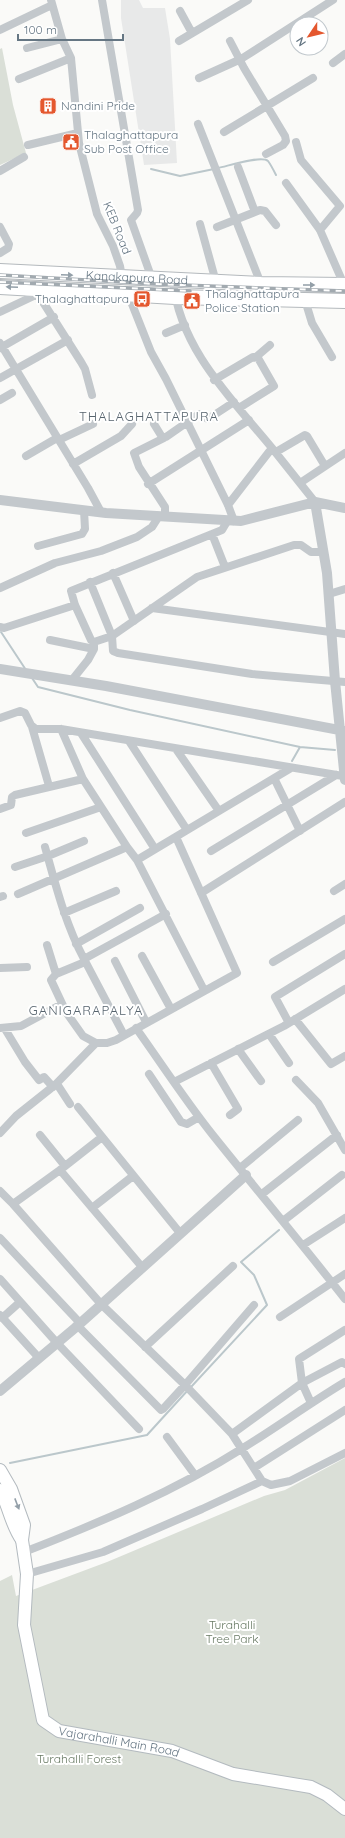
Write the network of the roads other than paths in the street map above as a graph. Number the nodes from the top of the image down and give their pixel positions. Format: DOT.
graph roads {
  1 [pos="102,0"];
  2 [pos="248,0"];
  3 [pos="334,0"];
  4 [pos="325,2"];
  5 [pos="52,3"];
  6 [pos="180,11"];
  7 [pos="0,30"];
  8 [pos="192,33"];
  9 [pos="62,38"];
  10 [pos="178,41"];
  11 [pos="230,41"];
  12 [pos="26,48"];
  13 [pos="345,54"];
  14 [pos="71,58"];
  15 [pos="240,59"];
  16 [pos="333,63"];
  17 [pos="199,78"];
  18 [pos="313,78"];
  19 [pos="19,79"];
  20 [pos="267,106"];
  21 [pos="198,124"];
  22 [pos="224,132"];
  23 [pos="78,133"];
  24 [pos="296,142"];
  25 [pos="28,145"];
  26 [pos="266,154"];
  27 [pos="24,157"];
  28 [pos="238,167"];
  29 [pos="0,170"];
  30 [pos="286,183"];
  31 [pos="343,204"];
  32 [pos="256,212"];
  33 [pos="235,220"];
  34 [pos="200,224"];
  35 [pos="276,225"];
  36 [pos="0,227"];
  37 [pos="216,227"];
  38 [pos="320,230"];
  39 [pos="0,253"];
  40 [pos="0,271"];
  41 [pos="122,278"];
  42 [pos="152,280"];
  43 [pos="173,281"];
  44 [pos="216,282"];
  45 [pos="261,284"];
  46 [pos="344,285"];
  47 [pos="0,287"];
  48 [pos="36,291"];
  49 [pos="128,294"];
  50 [pos="175,297"];
  51 [pos="305,300"];
  52 [pos="345,301"];
  53 [pos="0,312"];
  54 [pos="54,318"];
  55 [pos="185,325"];
  56 [pos="166,333"];
  57 [pos="68,340"];
  58 [pos="270,345"];
  59 [pos="1,346"];
  60 [pos="256,357"];
  61 [pos="332,357"];
  62 [pos="16,370"];
  63 [pos="0,378"];
  64 [pos="214,380"];
  65 [pos="12,393"];
  66 [pos="92,395"];
  67 [pos="0,400"];
  68 [pos="237,405"];
  69 [pos="249,420"];
  70 [pos="187,423"];
  71 [pos="93,424"];
  72 [pos="132,424"];
  73 [pos="154,424"];
  74 [pos="164,438"];
  75 [pos="58,439"];
  76 [pos="200,450"];
  77 [pos="274,450"];
  78 [pos="345,453"];
  79 [pos="26,456"];
  80 [pos="73,464"];
  81 [pos="325,466"];
  82 [pos="149,483"];
  83 [pos="300,483"];
  84 [pos="0,500"];
  85 [pos="316,502"];
  86 [pos="228,504"];
  87 [pos="345,508"];
  88 [pos="84,510"];
  89 [pos="101,512"];
  90 [pos="162,516"];
  91 [pos="231,520"];
  92 [pos="212,534"];
  93 [pos="38,546"];
  94 [pos="324,552"];
  95 [pos="225,567"];
  96 [pos="113,573"];
  97 [pos="90,582"];
  98 [pos="0,588"];
  99 [pos="337,591"];
  100 [pos="345,595"];
  101 [pos="75,605"];
  102 [pos="152,608"];
  103 [pos="134,621"];
  104 [pos="0,627"];
  105 [pos="333,632"];
  106 [pos="345,634"];
  107 [pos="112,636"];
  108 [pos="50,640"];
  109 [pos="94,645"];
  110 [pos="0,669"];
  111 [pos="72,680"];
  112 [pos="340,682"];
  113 [pos="0,718"];
  114 [pos="32,727"];
  115 [pos="61,729"];
  116 [pos="342,731"];
  117 [pos="81,733"];
  118 [pos="130,741"];
  119 [pos="176,749"];
  120 [pos="343,756"];
  121 [pos="291,768"];
  122 [pos="341,777"];
  123 [pos="274,778"];
  124 [pos="83,779"];
  125 [pos="49,786"];
  126 [pos="345,802"];
  127 [pos="287,805"];
  128 [pos="101,807"];
  129 [pos="0,809"];
  130 [pos="219,811"];
  131 [pos="187,830"];
  132 [pos="300,831"];
  133 [pos="26,833"];
  134 [pos="176,836"];
  135 [pos="84,841"];
  136 [pos="45,847"];
  137 [pos="127,847"];
  138 [pos="155,849"];
  139 [pos="211,851"];
  140 [pos="48,856"];
  141 [pos="137,860"];
  142 [pos="14,867"];
  143 [pos="54,880"];
  144 [pos="345,884"];
  145 [pos="116,891"];
  146 [pos="334,891"];
  147 [pos="201,893"];
  148 [pos="18,894"];
  149 [pos="140,908"];
  150 [pos="64,913"];
  151 [pos="166,914"];
  152 [pos="345,919"];
  153 [pos="76,944"];
  154 [pos="47,945"];
  155 [pos="345,954"];
  156 [pos="142,956"];
  157 [pos="84,961"];
  158 [pos="115,961"];
  159 [pos="273,962"];
  160 [pos="27,967"];
  161 [pos="0,968"];
  162 [pos="56,974"];
  163 [pos="345,989"];
  164 [pos="204,990"];
  165 [pos="62,1004"];
  166 [pos="171,1009"];
  167 [pos="292,1021"];
  168 [pos="146,1022"];
  169 [pos="2,1028"];
  170 [pos="136,1028"];
  171 [pos="269,1034"];
  172 [pos="124,1035"];
  173 [pos="96,1043"];
  174 [pos="238,1049"];
  175 [pos="345,1056"];
  176 [pos="210,1063"];
  177 [pos="289,1063"];
  178 [pos="149,1074"];
  179 [pos="296,1080"];
  180 [pos="261,1081"];
  181 [pos="174,1082"];
  182 [pos="55,1085"];
  183 [pos="70,1104"];
  184 [pos="78,1107"];
  185 [pos="230,1115"];
  186 [pos="199,1117"];
  187 [pos="298,1120"];
  188 [pos="0,1133"];
  189 [pos="40,1135"];
  190 [pos="337,1135"];
  191 [pos="102,1137"];
  192 [pos="345,1150"];
  193 [pos="62,1168"];
  194 [pos="243,1171"];
  195 [pos="342,1175"];
  196 [pos="133,1176"];
  197 [pos="0,1191"];
  198 [pos="262,1194"];
  199 [pos="13,1204"];
  200 [pos="92,1208"];
  201 [pos="345,1218"];
  202 [pos="283,1221"];
  203 [pos="180,1233"];
  204 [pos="0,1238"];
  205 [pos="303,1245"];
  206 [pos="233,1266"];
  207 [pos="142,1267"];
  208 [pos="345,1274"];
  209 [pos="0,1279"];
  210 [pos="332,1283"];
  211 [pos="345,1299"];
  212 [pos="20,1302"];
  213 [pos="102,1304"];
  214 [pos="254,1305"];
  215 [pos="1,1317"];
  216 [pos="280,1317"];
  217 [pos="79,1324"];
  218 [pos="345,1330"];
  219 [pos="57,1343"];
  220 [pos="145,1346"];
  221 [pos="39,1358"];
  222 [pos="345,1364"];
  223 [pos="345,1382"];
  224 [pos="302,1383"];
  225 [pos="185,1385"];
  226 [pos="0,1391"];
  227 [pos="311,1403"];
  228 [pos="345,1410"];
  229 [pos="139,1429"];
  230 [pos="232,1434"];
  231 [pos="167,1437"];
  232 [pos="242,1449"];
  233 [pos="345,1453"];
  234 [pos="254,1468"];
  235 [pos="0,1470"];
  236 [pos="195,1475"];
  237 [pos="262,1481"];
  238 [pos="0,1490"];
  239 [pos="22,1540"];
  240 [pos="24,1552"];
  241 [pos="27,1574"];
  242 [pos="345,1809"];
  1 -- 42 [label="street"];
  2 -- 8 [label="street"];
  3 -- 4 [label="street"];
  4 -- 15 [label="street"];
  5 -- 7 [label="street"];
  5 -- 9 [label="street, KEB Road"];
  6 -- 8 [label="street"];
  8 -- 10 [label="street"];
  9 -- 12 [label="street"];
  9 -- 14 [label="street, KEB Road"];
  11 -- 15 [label="street"];
  13 -- 16 [label="street"];
  14 -- 19 [label="street"];
  14 -- 23 [label="street, KEB Road"];
  15 -- 17 [label="street"];
  15 -- 20 [label="street"];
  18 -- 20 [label="street"];
  20 -- 22 [label="street"];
  20 -- 26 [label="street"];
  21 -- 33 [label="street"];
  23 -- 25 [label="street"];
  23 -- 41 [label="street, KEB Road"];
  24 -- 31 [label="street"];
  27 -- 29 [label="street"];
  28 -- 32 [label="street"];
  30 -- 38 [label="street"];
  31 -- 38 [label="street"];
  32 -- 33 [label="street"];
  32 -- 35 [label="street"];
  33 -- 37 [label="street"];
  33 -- 45 [label="street"];
  34 -- 44 [label="street"];
  36 -- 39 [label="street"];
  38 -- 46 [label="street"];
  40 -- 41 [label="highway, Kanakapura Road, one-way"];
  41 -- 42 [label="highway, Kanakapura Road"];
  42 -- 43 [label="highway, Kanakapura Road"];
  43 -- 44 [label="highway, Kanakapura Road"];
  43 -- 50 [label="street"];
  44 -- 45 [label="highway, Kanakapura Road"];
  45 -- 46 [label="highway, Kanakapura Road, one-way"];
  48 -- 47 [label="highway, Kanakapura Road, one-way"];
  48 -- 49 [label="highway, Kanakapura Road"];
  48 -- 53 [label="street"];
  48 -- 54 [label="street"];
  49 -- 50 [label="highway, Kanakapura Road"];
  49 -- 70 [label="street"];
  50 -- 51 [label="highway, Kanakapura Road"];
  50 -- 55 [label="street"];
  51 -- 52 [label="highway, Kanakapura Road"];
  51 -- 61 [label="street"];
  54 -- 57 [label="street"];
  54 -- 59 [label="street"];
  55 -- 56 [label="street"];
  55 -- 64 [label="street"];
  57 -- 62 [label="street"];
  57 -- 66 [label="street"];
  58 -- 60 [label="street"];
  59 -- 62 [label="street"];
  60 -- 64 [label="street"];
  60 -- 68 [label="street"];
  62 -- 63 [label="street"];
  62 -- 75 [label="street"];
  64 -- 68 [label="street"];
  65 -- 67 [label="street"];
  68 -- 69 [label="street"];
  68 -- 70 [label="street"];
  69 -- 76 [label="street"];
  69 -- 77 [label="street"];
  70 -- 74 [label="street"];
  70 -- 76 [label="street"];
  71 -- 75 [label="street"];
  72 -- 80 [label="street"];
  73 -- 74 [label="street"];
  74 -- 82 [label="street"];
  75 -- 79 [label="street"];
  75 -- 80 [label="street"];
  76 -- 82 [label="street"];
  76 -- 86 [label="street"];
  77 -- 81 [label="street"];
  77 -- 83 [label="street"];
  77 -- 86 [label="street"];
  78 -- 81 [label="street"];
  80 -- 89 [label="street"];
  81 -- 83 [label="street"];
  82 -- 90 [label="street"];
  83 -- 85 [label="street"];
  84 -- 88 [label="street"];
  85 -- 87 [label="street"];
  85 -- 91 [label="street"];
  85 -- 94 [label="street"];
  86 -- 91 [label="street"];
  88 -- 89 [label="street"];
  88 -- 93 [label="street"];
  89 -- 90 [label="street"];
  90 -- 91 [label="street"];
  90 -- 98 [label="street"];
  91 -- 92 [label="street"];
  92 -- 95 [label="street"];
  92 -- 96 [label="street"];
  94 -- 95 [label="street"];
  94 -- 99 [label="street"];
  95 -- 102 [label="street"];
  96 -- 97 [label="street"];
  96 -- 103 [label="street"];
  97 -- 101 [label="street"];
  97 -- 107 [label="street"];
  99 -- 100 [label="street"];
  99 -- 105 [label="street"];
  101 -- 104 [label="street"];
  101 -- 109 [label="street"];
  102 -- 103 [label="street"];
  102 -- 105 [label="street"];
  103 -- 107 [label="street"];
  105 -- 106 [label="street"];
  105 -- 112 [label="street"];
  107 -- 109 [label="street"];
  107 -- 112 [label="street"];
  108 -- 109 [label="street"];
  109 -- 111 [label="street"];
  110 -- 111 [label="street"];
  111 -- 116 [label="street"];
  112 -- 116 [label="street"];
  113 -- 114 [label="street"];
  114 -- 115 [label="street"];
  114 -- 125 [label="street"];
  115 -- 117 [label="street"];
  115 -- 124 [label="street"];
  116 -- 120 [label="street"];
  117 -- 118 [label="street"];
  117 -- 138 [label="street"];
  118 -- 119 [label="street"];
  118 -- 131 [label="street"];
  119 -- 121 [label="street"];
  119 -- 130 [label="street"];
  120 -- 122 [label="street"];
  121 -- 122 [label="street"];
  121 -- 123 [label="street"];
  122 -- 127 [label="street"];
  123 -- 127 [label="street"];
  123 -- 130 [label="street"];
  124 -- 125 [label="street"];
  124 -- 128 [label="street"];
  125 -- 129 [label="street"];
  126 -- 132 [label="street"];
  127 -- 132 [label="street"];
  127 -- 139 [label="street"];
  128 -- 133 [label="street"];
  128 -- 137 [label="street"];
  130 -- 131 [label="street"];
  131 -- 134 [label="street"];
  132 -- 147 [label="street"];
  134 -- 138 [label="street"];
  134 -- 147 [label="street"];
  135 -- 140 [label="street"];
  136 -- 140 [label="street"];
  137 -- 141 [label="street"];
  137 -- 143 [label="street"];
  138 -- 141 [label="street"];
  140 -- 142 [label="street"];
  140 -- 143 [label="street"];
  141 -- 151 [label="street"];
  143 -- 148 [label="street"];
  143 -- 150 [label="street"];
  144 -- 146 [label="street"];
  145 -- 150 [label="street"];
  147 -- 164 [label="street"];
  149 -- 153 [label="street"];
  150 -- 153 [label="street"];
  151 -- 157 [label="street"];
  151 -- 164 [label="street"];
  152 -- 159 [label="street"];
  153 -- 157 [label="street"];
  154 -- 162 [label="street"];
  155 -- 167 [label="street"];
  156 -- 166 [label="street"];
  157 -- 162 [label="street"];
  157 -- 172 [label="street"];
  158 -- 168 [label="street"];
  160 -- 161 [label="street"];
  162 -- 165 [label="street"];
  163 -- 167 [label="street"];
  164 -- 166 [label="street"];
  165 -- 169 [label="street"];
  165 -- 173 [label="street"];
  166 -- 168 [label="street"];
  167 -- 171 [label="street"];
  167 -- 175 [label="street"];
  168 -- 170 [label="street"];
  169 -- 182 [label="street"];
  170 -- 172 [label="street"];
  170 -- 181 [label="street"];
  171 -- 174 [label="street"];
  171 -- 177 [label="street"];
  172 -- 173 [label="street"];
  173 -- 182 [label="street"];
  174 -- 176 [label="street"];
  174 -- 180 [label="street"];
  176 -- 181 [label="street"];
  176 -- 185 [label="street"];
  178 -- 186 [label="street"];
  179 -- 190 [label="street"];
  181 -- 186 [label="street"];
  182 -- 183 [label="street"];
  182 -- 188 [label="street"];
  184 -- 191 [label="street"];
  186 -- 194 [label="street"];
  187 -- 194 [label="street"];
  189 -- 193 [label="street"];
  190 -- 192 [label="street"];
  190 -- 198 [label="street"];
  191 -- 193 [label="street"];
  191 -- 196 [label="street"];
  193 -- 199 [label="street"];
  193 -- 200 [label="street"];
  194 -- 198 [label="street"];
  194 -- 203 [label="street"];
  195 -- 202 [label="street"];
  196 -- 200 [label="street"];
  196 -- 203 [label="street"];
  197 -- 199 [label="street"];
  198 -- 202 [label="street"];
  199 -- 213 [label="street"];
  200 -- 207 [label="street"];
  201 -- 205 [label="street"];
  202 -- 205 [label="street"];
  203 -- 207 [label="street"];
  204 -- 217 [label="street"];
  205 -- 210 [label="street"];
  206 -- 220 [label="street"];
  207 -- 213 [label="street"];
  208 -- 210 [label="street"];
  209 -- 212 [label="street"];
  210 -- 211 [label="street"];
  210 -- 216 [label="street"];
  212 -- 215 [label="street"];
  212 -- 219 [label="street"];
  213 -- 217 [label="street"];
  213 -- 220 [label="street"];
  214 -- 225 [label="street"];
  215 -- 221 [label="street"];
  217 -- 219 [label="street"];
  217 -- 225 [label="street"];
  218 -- 224 [label="street"];
  219 -- 221 [label="street"];
  219 -- 229 [label="street"];
  220 -- 225 [label="street"];
  221 -- 226 [label="street"];
  222 -- 224 [label="street"];
  223 -- 227 [label="street"];
  224 -- 227 [label="street"];
  224 -- 230 [label="street"];
  225 -- 230 [label="street"];
  227 -- 232 [label="street"];
  228 -- 234 [label="street"];
  230 -- 232 [label="street"];
  231 -- 236 [label="street"];
  232 -- 234 [label="street"];
  232 -- 236 [label="street"];
  233 -- 237 [label="street"];
  234 -- 237 [label="street"];
  235 -- 239 [label="main road, Vajarahalli Main Road, one-way"];
  236 -- 240 [label="street"];
  237 -- 241 [label="street"];
  238 -- 239 [label="main road, Vajarahalli Main Road"];
  239 -- 240 [label="main road, Vajarahalli Main Road"];
  240 -- 241 [label="main road, Vajarahalli Main Road"];
  241 -- 242 [label="main road, Vajarahalli Main Road"];
}
